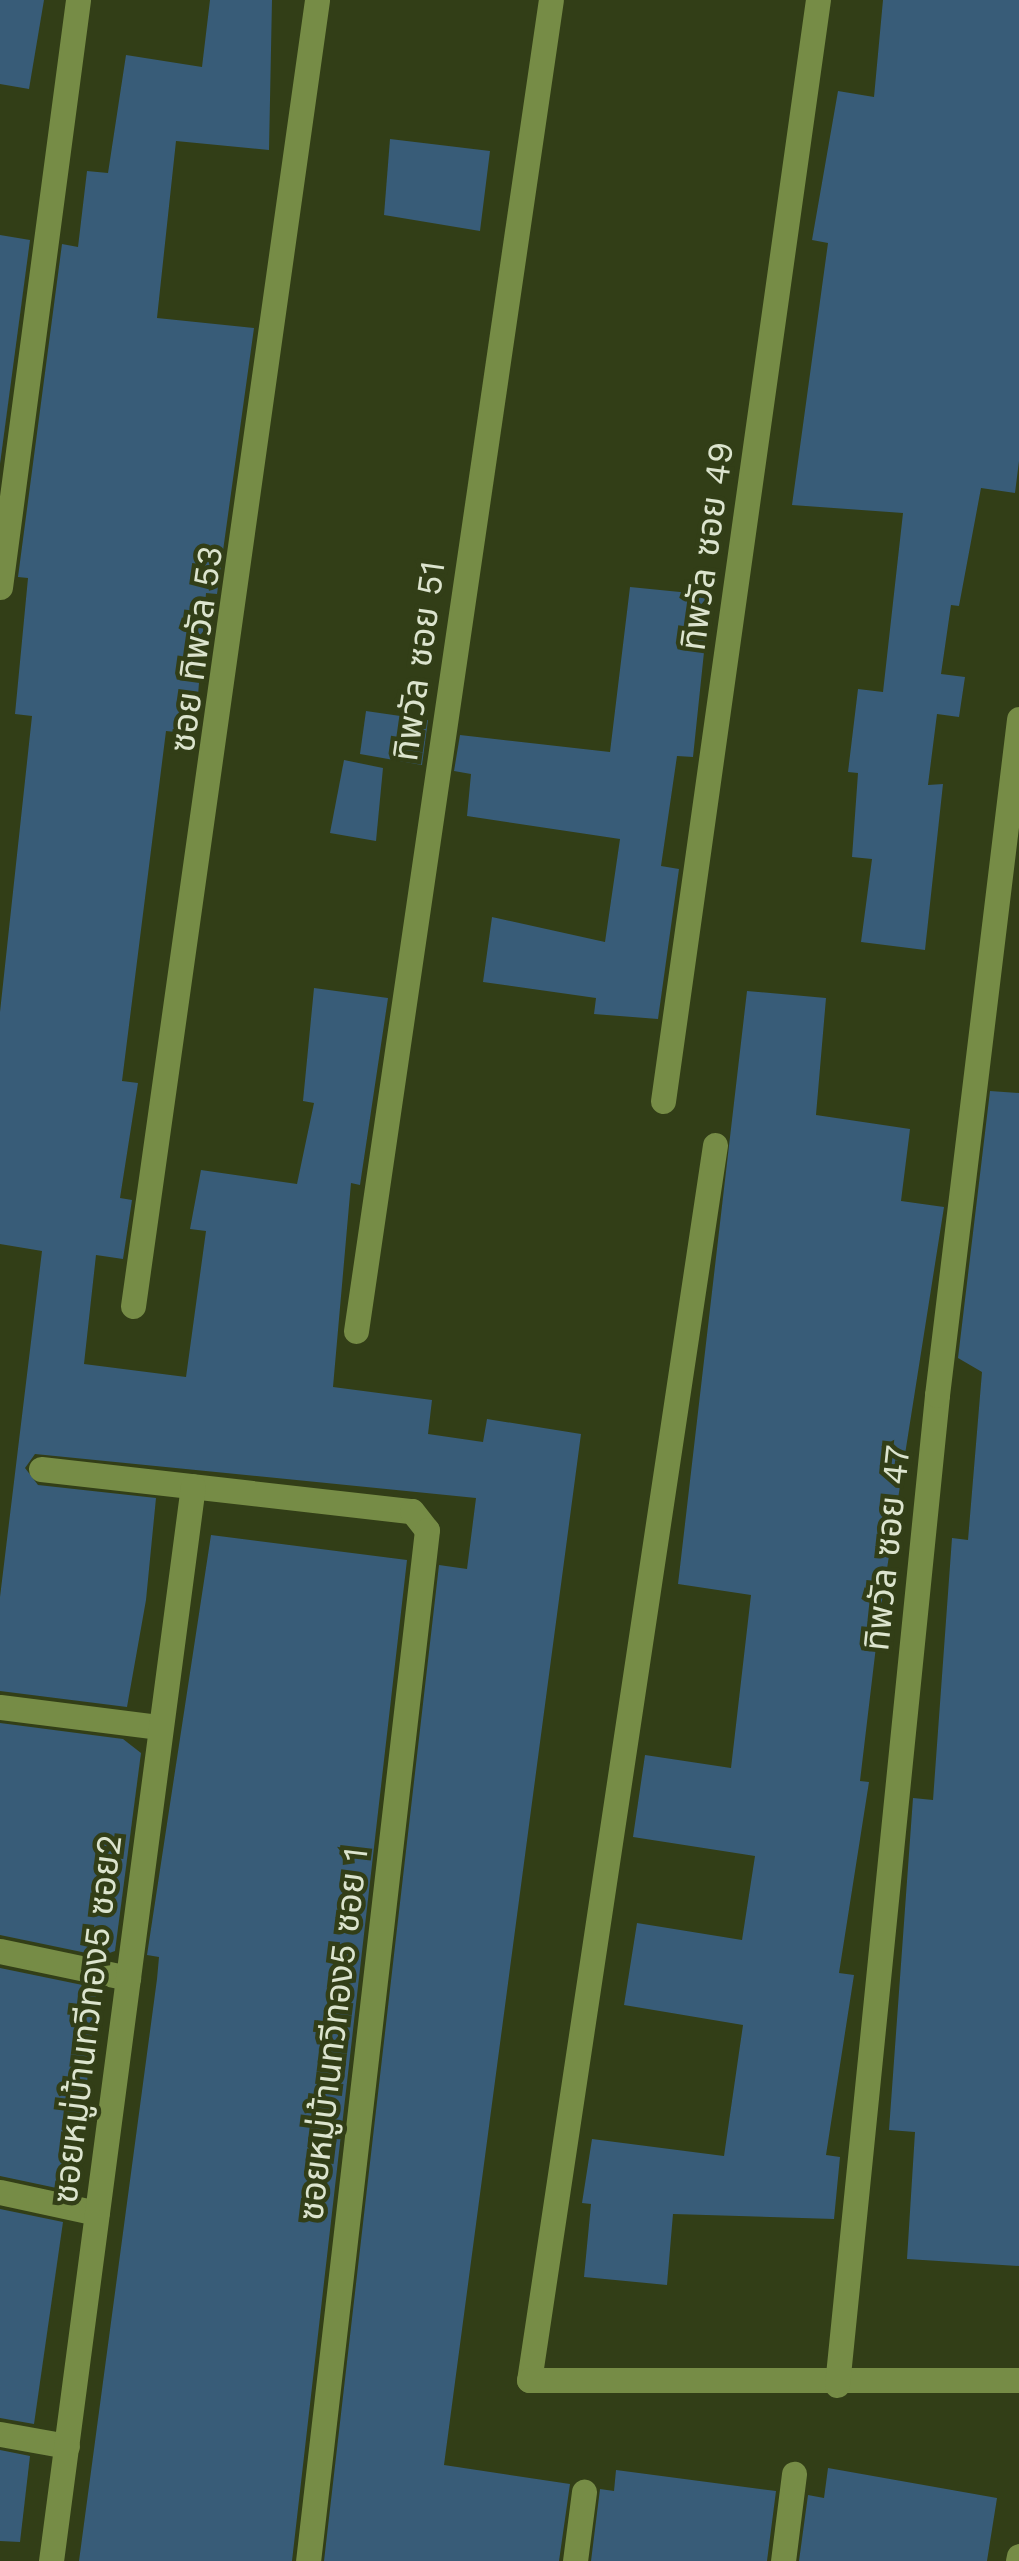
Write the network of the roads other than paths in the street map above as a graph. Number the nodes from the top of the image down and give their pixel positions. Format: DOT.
graph roads {
  1 [pos="78,0"];
  2 [pos="318,0"];
  3 [pos="551,0"];
  4 [pos="818,0"];
  5 [pos="0,587"];
  6 [pos="1019,720"];
  7 [pos="664,1101"];
  8 [pos="715,1145"];
  9 [pos="134,1306"];
  10 [pos="356,1332"];
  11 [pos="41,1469"];
  12 [pos="193,1486"];
  13 [pos="0,1707"];
  14 [pos="158,1727"];
  15 [pos="0,1952"];
  16 [pos="128,1978"];
  17 [pos="0,2192"];
  18 [pos="97,2213"];
  19 [pos="1019,2380"];
  20 [pos="837,2385"];
  21 [pos="0,2434"];
  22 [pos="67,2446"];
  23 [pos="794,2474"];
  24 [pos="584,2492"];
  25 [pos="51,2561"];
  26 [pos="308,2561"];
  27 [pos="575,2561"];
  28 [pos="783,2561"];
  1 -- 5 [label="street"];
  2 -- 9 [label="street, ซอย ทิพวัล 53"];
  3 -- 10 [label="street, ทิพวัล ซอย 51"];
  4 -- 7 [label="street, ทิพวัล ซอย 49"];
  6 -- 20 [label="street, ทิพวัล ซอย 47"];
  8 -- 20 [label="street"];
  11 -- 12 [label="street"];
  12 -- 14 [label="street, ซอยหมู่บ้านทวีทอง5 ซอย2"];
  12 -- 26 [label="street, ซอยหมู่บ้านทวีทอง5 ซอย 1"];
  13 -- 14 [label="street"];
  14 -- 16 [label="street, ซอยหมู่บ้านทวีทอง5 ซอย2"];
  15 -- 16 [label="street"];
  16 -- 18 [label="street, ซอยหมู่บ้านทวีทอง5 ซอย2"];
  17 -- 18 [label="street"];
  18 -- 22 [label="street, ซอยหมู่บ้านทวีทอง5 ซอย2"];
  19 -- 20 [label="street"];
  21 -- 22 [label="street"];
  22 -- 25 [label="street, ซอยหมู่บ้านทวีทอง5 ซอย2"];
  23 -- 28 [label="street"];
  24 -- 27 [label="street"];
}
